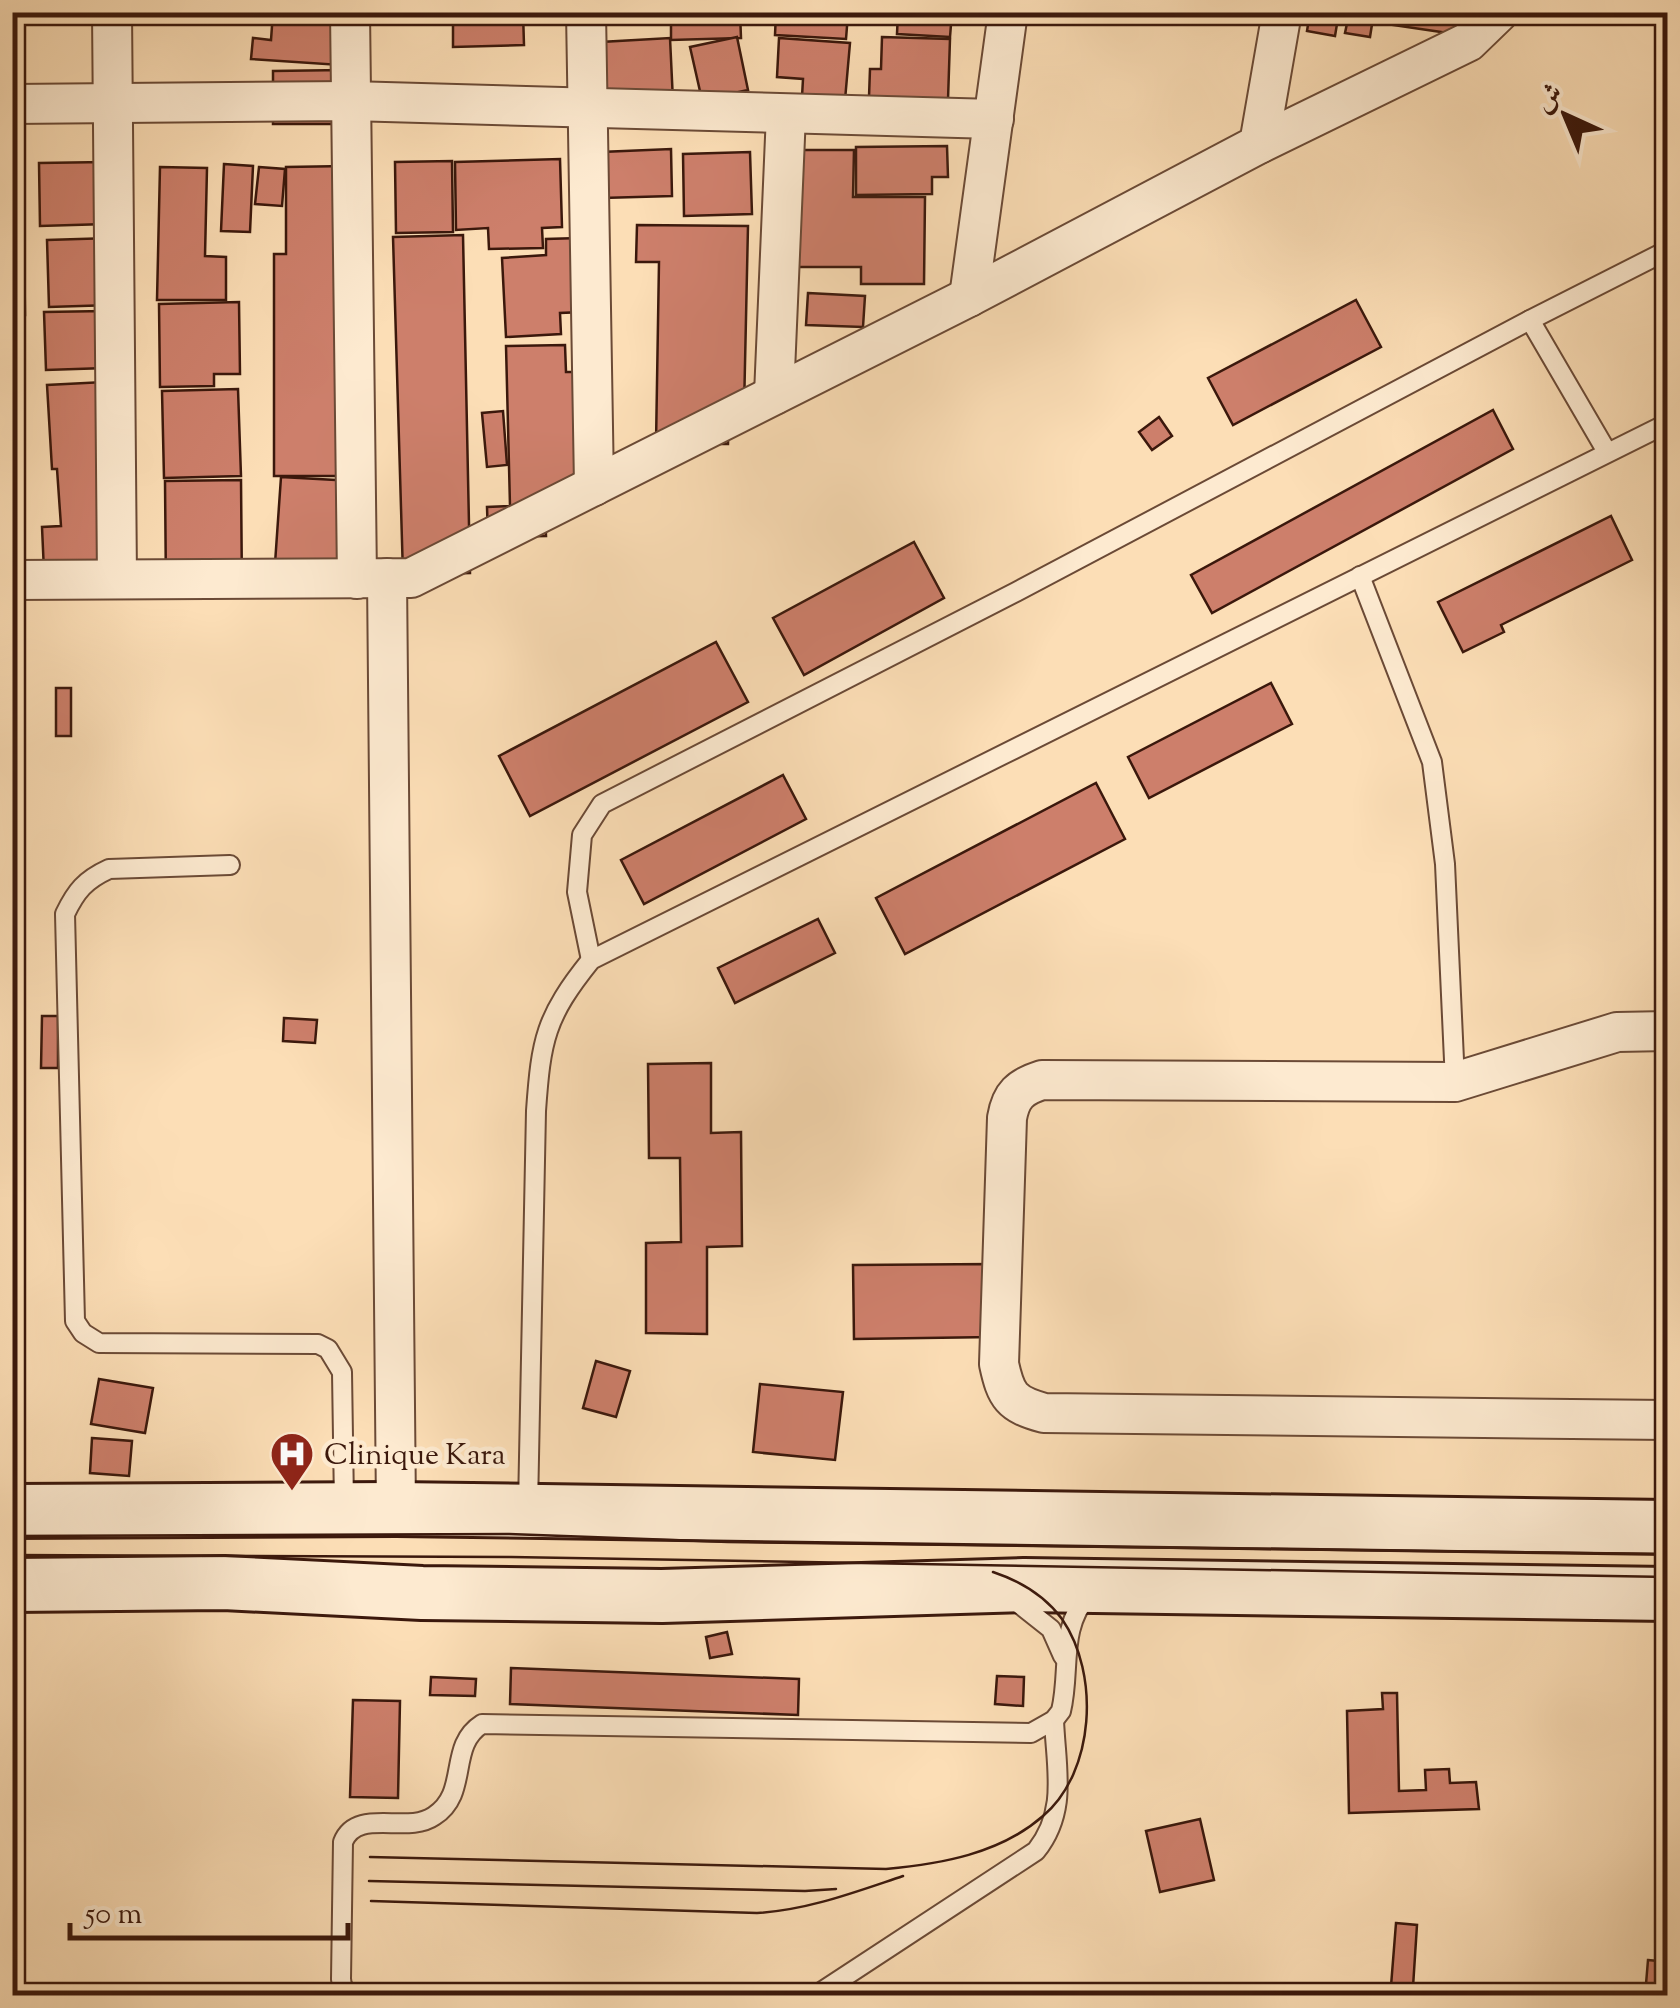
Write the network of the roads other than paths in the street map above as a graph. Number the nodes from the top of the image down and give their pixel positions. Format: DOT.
graph roads {
  1 [pos="112,12"];
  2 [pos="350,12"];
  3 [pos="586,12"];
  4 [pos="1008,12"];
  5 [pos="1282,12"];
  6 [pos="1499,12"];
  7 [pos="350,101"];
  8 [pos="12,104"];
  9 [pos="113,104"];
  10 [pos="585,108"];
  11 [pos="786,114"];
  12 [pos="994,119"];
  13 [pos="1259,144"];
  14 [pos="1668,250"];
  15 [pos="969,297"];
  16 [pos="1530,320"];
  17 [pos="774,395"];
  18 [pos="1668,423"];
  19 [pos="1607,452"];
  20 [pos="594,486"];
  21 [pos="1360,576"];
  22 [pos="372,578"];
  23 [pos="117,579"];
  24 [pos="12,580"];
  25 [pos="230,865"];
  26 [pos="591,960"];
  27 [pos="1668,1031"];
  28 [pos="1455,1082"];
  29 [pos="1668,1420"];
  30 [pos="344,1509"];
  31 [pos="396,1509"];
  32 [pos="528,1510"];
  33 [pos="12,1511"];
  34 [pos="1668,1527"];
  35 [pos="12,1584"];
  36 [pos="984,1586"];
  37 [pos="1108,1586"];
  38 [pos="1668,1594"];
  39 [pos="1065,1661"];
  40 [pos="1054,1720"];
  41 [pos="351,1996"];
  42 [pos="815,1996"];
  1 -- 9 [label="street"];
  2 -- 7 [label="street"];
  3 -- 10 [label="street"];
  4 -- 12 [label="street"];
  5 -- 13 [label="street"];
  6 -- 13 [label="street"];
  7 -- 9 [label="street"];
  7 -- 10 [label="street"];
  7 -- 22 [label="street"];
  8 -- 9 [label="street"];
  9 -- 23 [label="street"];
  10 -- 11 [label="street"];
  10 -- 20 [label="street"];
  11 -- 12 [label="street"];
  11 -- 17 [label="street"];
  12 -- 15 [label="street"];
  13 -- 15 [label="street"];
  14 -- 16 [label="lane"];
  15 -- 17 [label="street"];
  16 -- 19 [label="lane"];
  16 -- 26 [label="lane"];
  17 -- 20 [label="street"];
  18 -- 19 [label="lane"];
  19 -- 21 [label="lane"];
  20 -- 22 [label="street"];
  21 -- 26 [label="lane"];
  21 -- 28 [label="lane"];
  22 -- 23 [label="street"];
  22 -- 31 [label="street"];
  23 -- 24 [label="street"];
  25 -- 30 [label="lane"];
  26 -- 32 [label="lane"];
  27 -- 28 [label="street"];
  28 -- 29 [label="street"];
  30 -- 31 [label="main road"];
  30 -- 33 [label="main road"];
  31 -- 32 [label="main road"];
  32 -- 34 [label="main road"];
  35 -- 36 [label="main road"];
  36 -- 37 [label="main road"];
  36 -- 39 [label="lane"];
  37 -- 38 [label="main road"];
  37 -- 39 [label="lane"];
  39 -- 40 [label="lane"];
  40 -- 41 [label="lane"];
  40 -- 42 [label="lane"];
}
